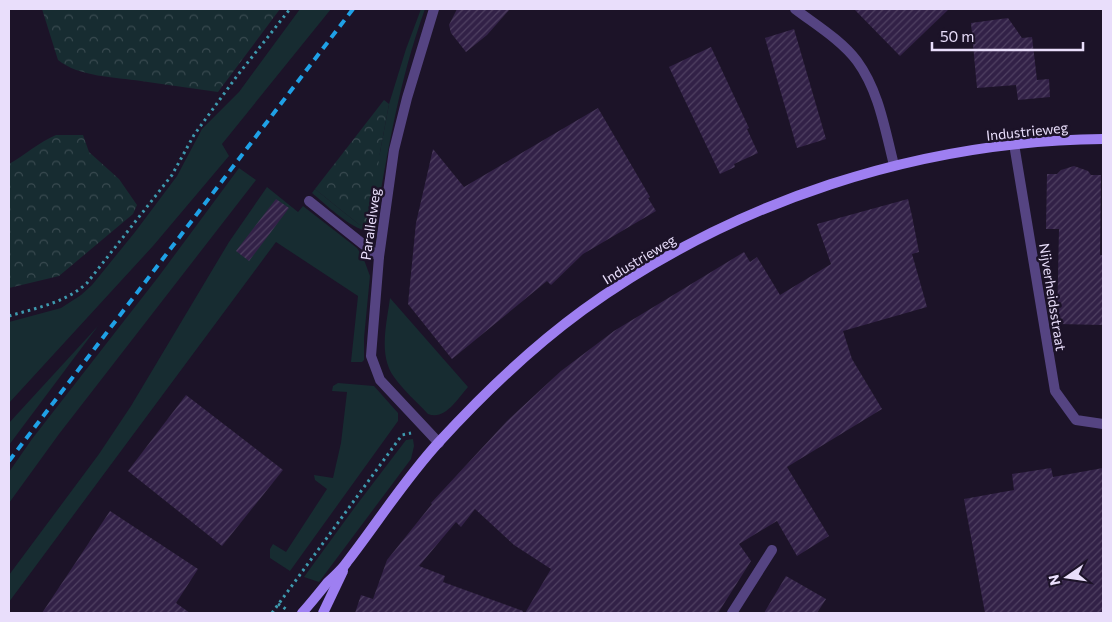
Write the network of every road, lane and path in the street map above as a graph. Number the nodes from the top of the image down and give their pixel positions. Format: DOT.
graph roads {
  1 [pos="290,9"];
  2 [pos="434,9"];
  3 [pos="795,9"];
  4 [pos="1103,139"];
  5 [pos="1014,144"];
  6 [pos="894,165"];
  7 [pos="309,201"];
  8 [pos="379,258"];
  9 [pos="9,316"];
  10 [pos="1103,424"];
  11 [pos="425,429"];
  12 [pos="439,442"];
  13 [pos="772,550"];
  14 [pos="346,564"];
  15 [pos="278,604"];
  16 [pos="272,613"];
  17 [pos="292,613"];
  18 [pos="302,613"];
  19 [pos="323,613"];
  20 [pos="732,613"];
  1 -- 9 [label="path"];
  2 -- 8 [label="street, Parallelweg"];
  3 -- 6 [label="street"];
  4 -- 5 [label="street, Industrieweg"];
  5 -- 6 [label="street, Industrieweg"];
  5 -- 10 [label="street, Nijverheidsstraat"];
  6 -- 12 [label="street, Industrieweg"];
  7 -- 8 [label="street"];
  8 -- 11 [label="street, Parallelweg"];
  11 -- 12 [label="street, Parallelweg"];
  11 -- 15 [label="path"];
  12 -- 14 [label="street"];
  13 -- 20 [label="street"];
  14 -- 18 [label="street"];
  14 -- 19 [label="street"];
  15 -- 16 [label="path"];
  15 -- 17 [label="path"];
}
